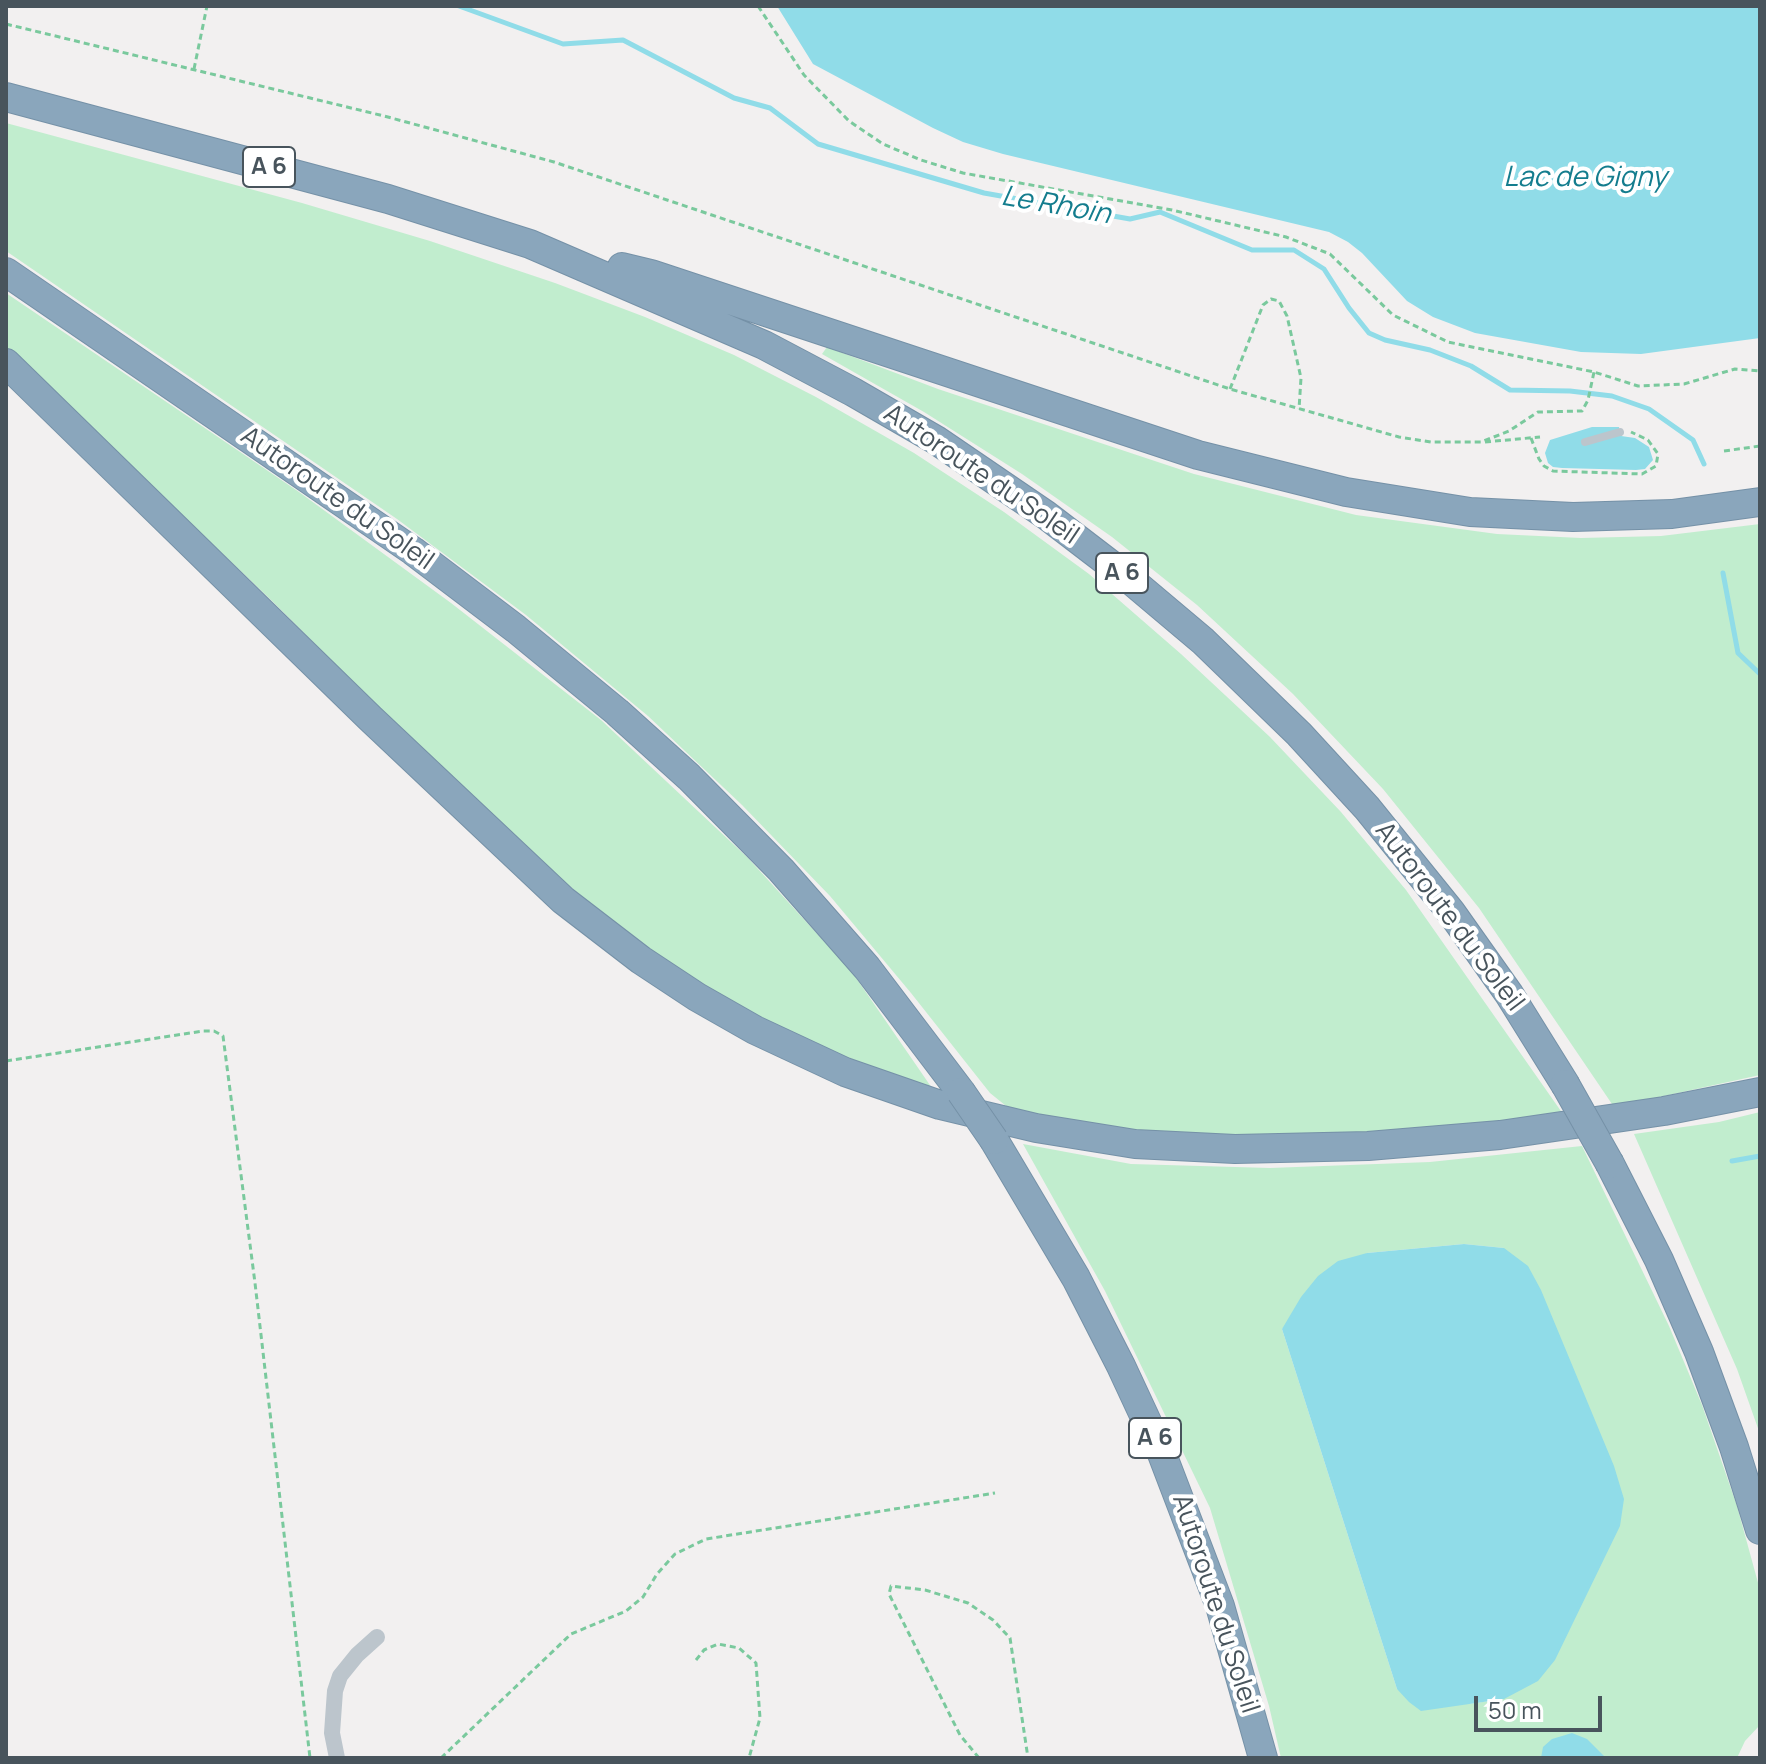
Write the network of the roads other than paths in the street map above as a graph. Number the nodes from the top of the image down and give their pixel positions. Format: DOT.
graph roads {
  1 [pos="6,97"];
  2 [pos="530,244"];
  3 [pos="6,272"];
  4 [pos="6,363"];
  5 [pos="1620,432"];
  6 [pos="1585,442"];
  7 [pos="1760,502"];
  8 [pos="1760,1092"];
  9 [pos="1760,1530"];
  10 [pos="377,1637"];
  11 [pos="337,1758"];
  12 [pos="1263,1758"];
  1 -- 2 [label="highway, Autoroute du Soleil / A 6"];
  2 -- 7 [label="highway"];
  2 -- 9 [label="highway, Autoroute du Soleil / A 6, bridge"];
  3 -- 12 [label="highway, Autoroute du Soleil / A 6, bridge"];
  4 -- 8 [label="highway"];
  5 -- 6 [label="lane"];
  10 -- 11 [label="street"];
}
